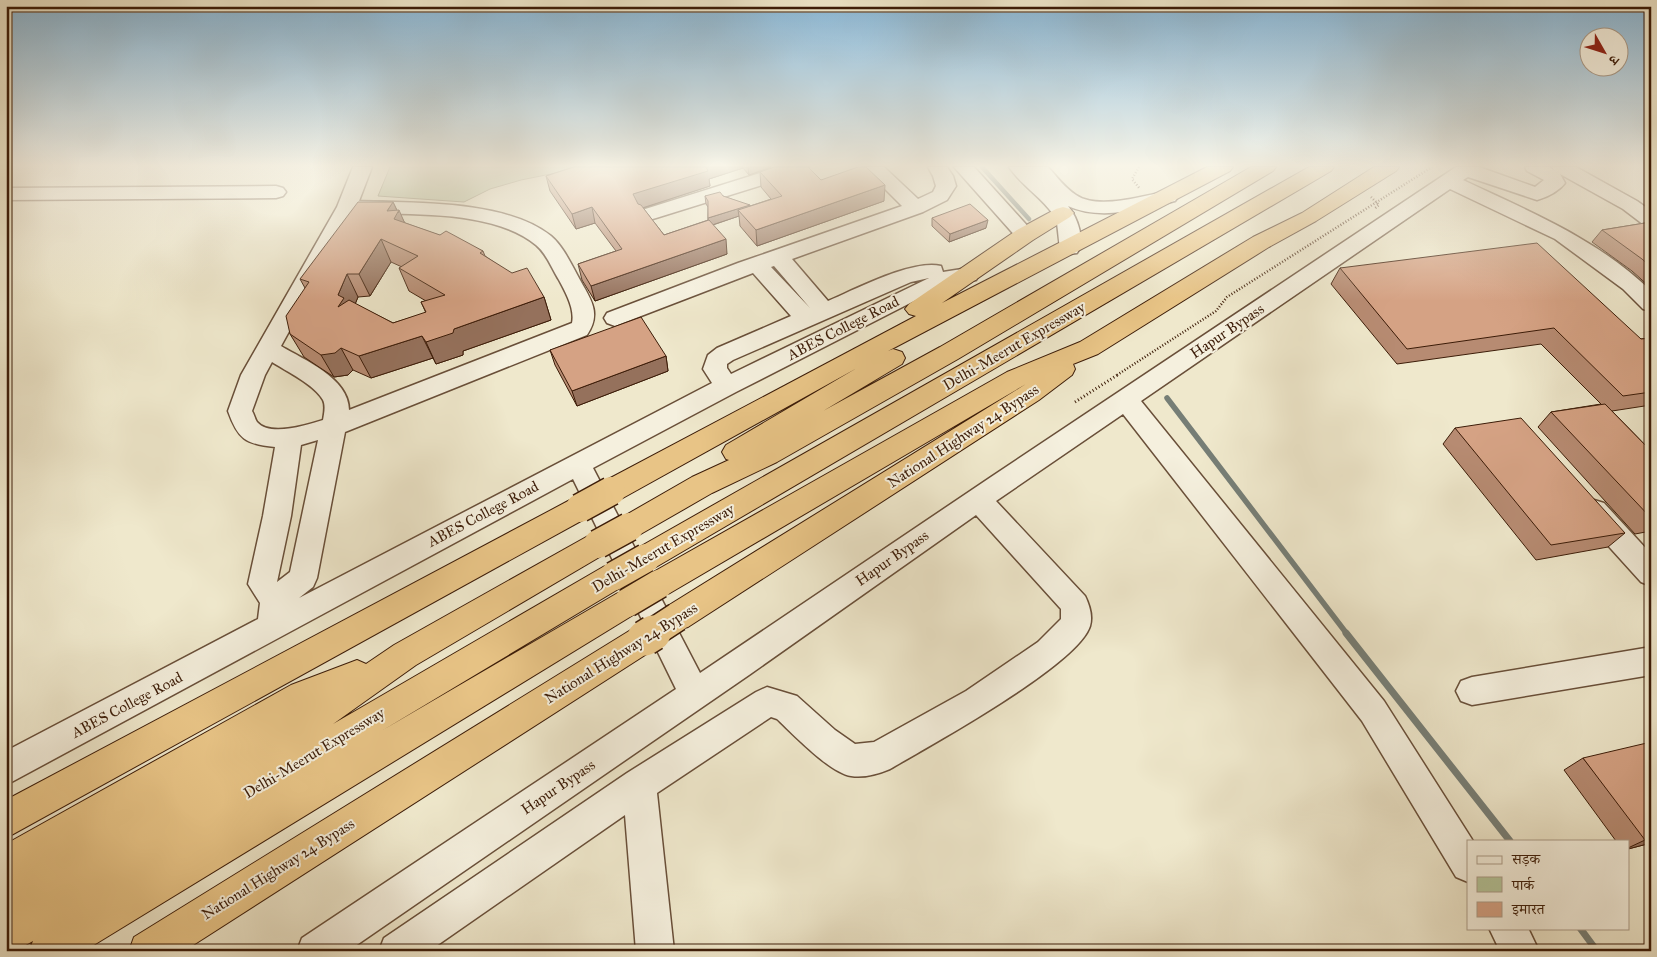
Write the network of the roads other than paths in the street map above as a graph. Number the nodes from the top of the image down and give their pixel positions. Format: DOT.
graph roads {
  1 [pos="344,212"];
  2 [pos="449,212"];
  3 [pos="657,212"];
  4 [pos="906,212"];
  5 [pos="1003,212"];
  6 [pos="1150,212"];
  7 [pos="1156,212"];
  8 [pos="1248,212"];
  9 [pos="1318,212"];
  10 [pos="1397,212"];
  11 [pos="1522,212"];
  12 [pos="1638,212"];
  13 [pos="1063,213"];
  14 [pos="649,214"];
  15 [pos="1651,222"];
  16 [pos="1025,235"];
  17 [pos="1070,248"];
  18 [pos="778,257"];
  19 [pos="757,264"];
  20 [pos="959,276"];
  21 [pos="1651,304"];
  22 [pos="814,314"];
  23 [pos="615,318"];
  24 [pos="905,332"];
  25 [pos="1089,348"];
  26 [pos="268,349"];
  27 [pos="727,386"];
  28 [pos="946,386"];
  29 [pos="1125,399"];
  30 [pos="334,426"];
  31 [pos="289,439"];
  32 [pos="578,464"];
  33 [pos="702,485"];
  34 [pos="1579,494"];
  35 [pos="978,499"];
  36 [pos="713,552"];
  37 [pos="1651,574"];
  38 [pos="621,590"];
  39 [pos="274,614"];
  40 [pos="405,655"];
  41 [pos="1648,665"];
  42 [pos="1472,691"];
  43 [pos="695,694"];
  44 [pos="6,769"];
  45 [pos="639,785"];
  46 [pos="6,820"];
  47 [pos="6,864"];
  48 [pos="1467,864"];
  49 [pos="6,899"];
  50 [pos="1508,930"];
  51 [pos="6,934"];
  52 [pos="48,951"];
  53 [pos="148,951"];
  54 [pos="315,951"];
  55 [pos="397,951"];
  56 [pos="655,951"];
  57 [pos="1521,951"];
  1 -- 26 [label="street"];
  2 -- 30 [label="street"];
  3 -- 14 [label="street"];
  4 -- 18 [label="street"];
  5 -- 16 [label="street"];
  6 -- 17 [label="highway"];
  7 -- 33 [label="highway, Delhi-Meerut Expressway"];
  8 -- 28 [label="highway, Delhi-Meerut Expressway"];
  9 -- 25 [label="highway"];
  10 -- 29 [label="street, Hapur Bypass"];
  11 -- 21 [label="street"];
  12 -- 15 [label="street"];
  13 -- 16 [label="highway"];
  13 -- 17 [label="street"];
  16 -- 20 [label="highway"];
  17 -- 24 [label="highway"];
  17 -- 33 [label="highway"];
  18 -- 19 [label="street"];
  18 -- 22 [label="street"];
  19 -- 22 [label="street"];
  19 -- 23 [label="street"];
  20 -- 22 [label="street"];
  20 -- 24 [label="highway"];
  20 -- 27 [label="street, ABES College Road"];
  22 -- 27 [label="street"];
  24 -- 46 [label="highway, bridge"];
  25 -- 36 [label="highway"];
  25 -- 53 [label="highway, National Highway 24 Bypass, bridge"];
  26 -- 30 [label="street"];
  26 -- 31 [label="street"];
  27 -- 32 [label="street, ABES College Road"];
  28 -- 36 [label="highway"];
  28 -- 38 [label="highway, Delhi-Meerut Expressway, bridge"];
  29 -- 35 [label="street, Hapur Bypass"];
  29 -- 48 [label="street"];
  30 -- 31 [label="street"];
  30 -- 39 [label="street"];
  31 -- 39 [label="street"];
  32 -- 39 [label="street, ABES College Road"];
  32 -- 43 [label="street"];
  33 -- 40 [label="highway, Delhi-Meerut Expressway, bridge"];
  34 -- 37 [label="street"];
  35 -- 43 [label="street, Hapur Bypass"];
  35 -- 45 [label="street"];
  36 -- 38 [label="highway, bridge"];
  38 -- 51 [label="highway, Delhi-Meerut Expressway"];
  38 -- 52 [label="highway"];
  39 -- 44 [label="street, ABES College Road"];
  40 -- 47 [label="highway"];
  40 -- 49 [label="highway, Delhi-Meerut Expressway"];
  41 -- 42 [label="street"];
  43 -- 54 [label="street, Hapur Bypass"];
  45 -- 55 [label="street"];
  45 -- 56 [label="street"];
  50 -- 57 [label="street"];
}
